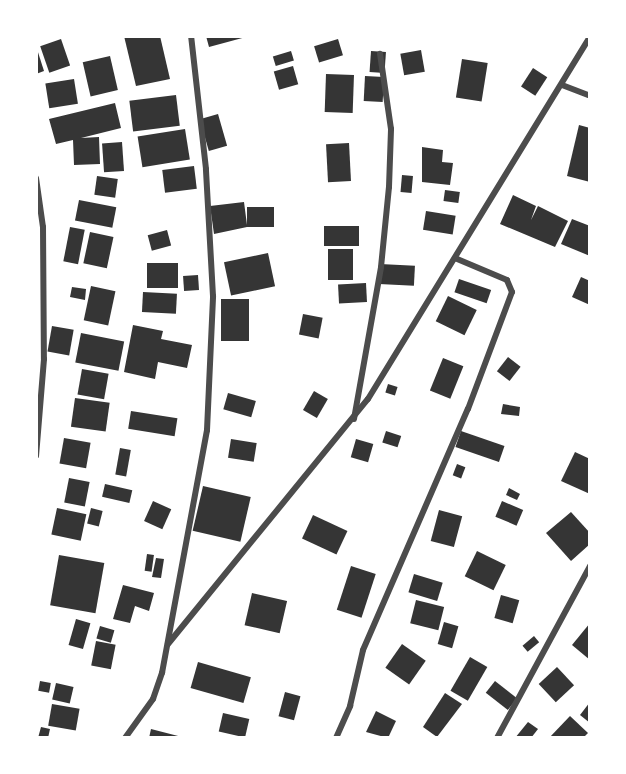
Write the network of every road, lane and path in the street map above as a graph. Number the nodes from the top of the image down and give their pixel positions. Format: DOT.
graph roads {
  1 [pos="191,36"];
  2 [pos="590,37"];
  3 [pos="380,54"];
  4 [pos="562,85"];
  5 [pos="590,96"];
  6 [pos="36,178"];
  7 [pos="455,258"];
  8 [pos="354,419"];
  9 [pos="36,456"];
  10 [pos="590,566"];
  11 [pos="168,644"];
  12 [pos="125,738"];
  13 [pos="336,738"];
  14 [pos="497,738"];
  1 -- 11 [label="street"];
  2 -- 4 [label="street"];
  3 -- 8 [label="street"];
  4 -- 5 [label="street"];
  4 -- 7 [label="street"];
  6 -- 9 [label="street"];
  7 -- 8 [label="street"];
  7 -- 13 [label="street"];
  8 -- 11 [label="street"];
  10 -- 14 [label="street"];
  11 -- 12 [label="street"];
}
